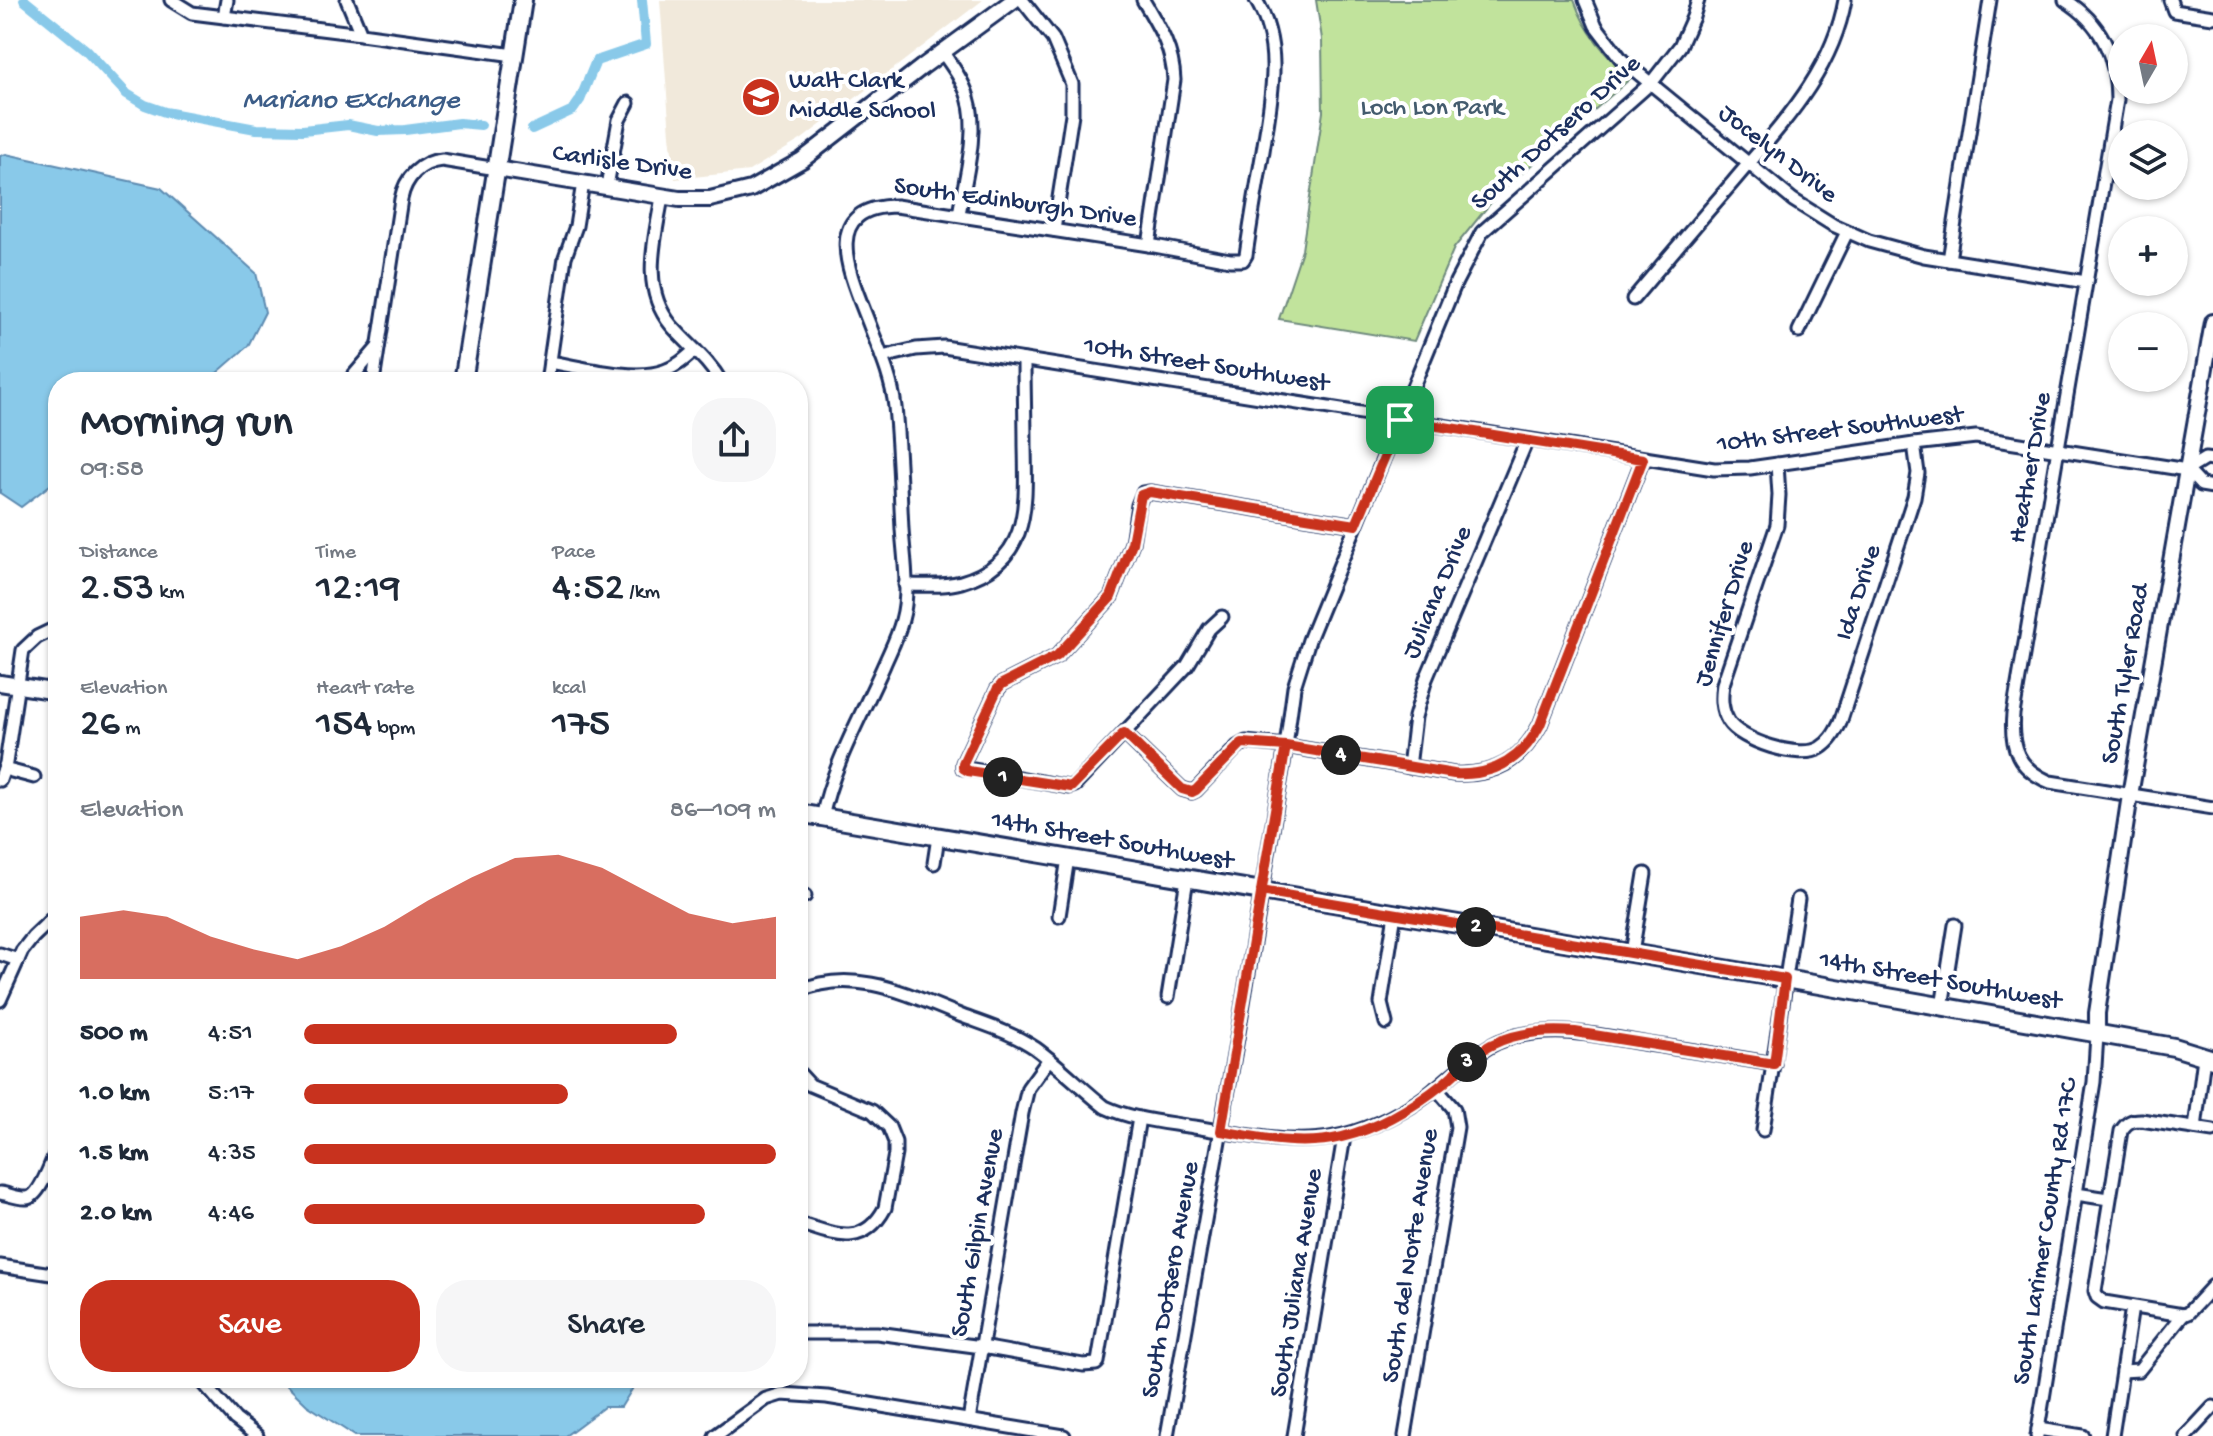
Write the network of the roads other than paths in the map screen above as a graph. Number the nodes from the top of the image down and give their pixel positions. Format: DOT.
graph roads {
  1 [pos="171,0"];
  2 [pos="227,0"];
  3 [pos="347,0"];
  4 [pos="523,0"];
  5 [pos="1014,0"];
  6 [pos="1022,0"];
  7 [pos="1143,0"];
  8 [pos="1256,0"];
  9 [pos="1585,0"];
  10 [pos="1698,0"];
  11 [pos="1845,0"];
  12 [pos="1990,0"];
  13 [pos="2065,0"];
  14 [pos="2170,0"];
  15 [pos="224,17"];
  16 [pos="2213,17"];
  17 [pos="360,33"];
  18 [pos="943,53"];
  19 [pos="514,55"];
  20 [pos="1652,82"];
  21 [pos="628,103"];
  22 [pos="1748,164"];
  23 [pos="497,169"];
  24 [pos="583,183"];
  25 [pos="607,186"];
  26 [pos="662,197"];
  27 [pos="959,214"];
  28 [pos="1054,230"];
  29 [pos="1847,232"];
  30 [pos="1149,245"];
  31 [pos="1949,260"];
  32 [pos="2086,282"];
  33 [pos="1633,299"];
  34 [pos="2213,322"];
  35 [pos="1799,331"];
  36 [pos="378,347"];
  37 [pos="695,350"];
  38 [pos="2210,353"];
  39 [pos="882,357"];
  40 [pos="1024,360"];
  41 [pos="550,362"];
  42 [pos="357,372"];
  43 [pos="374,372"];
  44 [pos="465,372"];
  45 [pos="548,372"];
  46 [pos="616,372"];
  47 [pos="659,372"];
  48 [pos="714,372"];
  49 [pos="1400,420"];
  50 [pos="1527,440"];
  51 [pos="1914,444"];
  52 [pos="2058,449"];
  53 [pos="1643,459"];
  54 [pos="2213,460"];
  55 [pos="1777,464"];
  56 [pos="2187,470"];
  57 [pos="2213,487"];
  58 [pos="1356,525"];
  59 [pos="905,585"];
  60 [pos="1222,617"];
  61 [pos="48,632"];
  62 [pos="0,683"];
  63 [pos="17,685"];
  64 [pos="48,690"];
  65 [pos="1124,733"];
  66 [pos="1286,746"];
  67 [pos="1821,748"];
  68 [pos="1409,767"];
  69 [pos="2,775"];
  70 [pos="34,777"];
  71 [pos="2130,795"];
  72 [pos="2213,808"];
  73 [pos="808,815"];
  74 [pos="822,818"];
  75 [pos="938,837"];
  76 [pos="1068,858"];
  77 [pos="934,863"];
  78 [pos="1645,874"];
  79 [pos="1187,879"];
  80 [pos="1261,891"];
  81 [pos="1798,899"];
  82 [pos="1395,914"];
  83 [pos="1059,916"];
  84 [pos="48,923"];
  85 [pos="1955,925"];
  86 [pos="1632,953"];
  87 [pos="0,954"];
  88 [pos="18,960"];
  89 [pos="1785,979"];
  90 [pos="808,987"];
  91 [pos="1168,997"];
  92 [pos="0,1000"];
  93 [pos="1942,1007"];
  94 [pos="1386,1023"];
  95 [pos="2097,1035"];
  96 [pos="2210,1054"];
  97 [pos="1049,1059"];
  98 [pos="1774,1064"];
  99 [pos="808,1083"];
  100 [pos="1436,1088"];
  101 [pos="1139,1118"];
  102 [pos="2195,1128"];
  103 [pos="1763,1130"];
  104 [pos="1221,1131"];
  105 [pos="2213,1131"];
  106 [pos="1344,1137"];
  107 [pos="48,1169"];
  108 [pos="0,1193"];
  109 [pos="2076,1194"];
  110 [pos="2109,1199"];
  111 [pos="808,1226"];
  112 [pos="0,1266"];
  113 [pos="48,1273"];
  114 [pos="2213,1286"];
  115 [pos="2132,1307"];
  116 [pos="2183,1315"];
  117 [pos="808,1333"];
  118 [pos="982,1347"];
  119 [pos="2122,1371"];
  120 [pos="206,1388"];
  121 [pos="2213,1407"];
  122 [pos="969,1420"];
  123 [pos="2038,1432"];
  124 [pos="257,1436"];
  125 [pos="715,1436"];
  126 [pos="1064,1436"];
  127 [pos="1167,1436"];
  128 [pos="1294,1436"];
  129 [pos="1405,1436"];
  130 [pos="2083,1436"];
  131 [pos="2112,1436"];
  132 [pos="2186,1436"];
  1 -- 15 [label="street"];
  2 -- 15 [label="street"];
  3 -- 17 [label="street"];
  4 -- 19 [label="main road"];
  5 -- 18 [label="street, Carlisle Drive"];
  6 -- 28 [label="street"];
  7 -- 30 [label="street"];
  8 -- 30 [label="street, South Edinburgh Drive"];
  9 -- 20 [label="street, Jocelyn Drive"];
  10 -- 20 [label="street, South Dotsero Drive"];
  11 -- 22 [label="street"];
  12 -- 31 [label="street"];
  13 -- 32 [label="street, Heather Drive"];
  14 -- 16 [label="street"];
  15 -- 17 [label="street"];
  17 -- 19 [label="street"];
  18 -- 26 [label="street, Carlisle Drive"];
  18 -- 27 [label="street"];
  19 -- 23 [label="main road"];
  20 -- 22 [label="street, Jocelyn Drive"];
  20 -- 49 [label="street, South Dotsero Drive"];
  21 -- 25 [label="street"];
  22 -- 29 [label="street, Jocelyn Drive"];
  22 -- 33 [label="street"];
  23 -- 24 [label="street, Carlisle Drive"];
  23 -- 36 [label="street"];
  23 -- 44 [label="main road"];
  24 -- 25 [label="street, Carlisle Drive"];
  24 -- 41 [label="street"];
  25 -- 26 [label="street, Carlisle Drive"];
  26 -- 37 [label="street"];
  27 -- 28 [label="street, South Edinburgh Drive"];
  27 -- 39 [label="street, South Edinburgh Drive"];
  28 -- 30 [label="street, South Edinburgh Drive"];
  29 -- 31 [label="street, Jocelyn Drive"];
  29 -- 35 [label="street"];
  31 -- 32 [label="street, Jocelyn Drive"];
  32 -- 52 [label="street, Heather Drive"];
  34 -- 38 [label="street, South Tyler Road"];
  36 -- 42 [label="street"];
  36 -- 43 [label="street"];
  37 -- 47 [label="street"];
  37 -- 48 [label="street"];
  38 -- 56 [label="street, South Tyler Road"];
  39 -- 40 [label="street, 10th Street Southwest"];
  39 -- 59 [label="street, South Edinburgh Drive"];
  40 -- 49 [label="street, 10th Street Southwest"];
  40 -- 59 [label="street"];
  41 -- 45 [label="street"];
  41 -- 46 [label="street"];
  49 -- 50 [label="street, 10th Street Southwest"];
  49 -- 58 [label="street, South Dotsero Drive"];
  50 -- 53 [label="street, 10th Street Southwest"];
  50 -- 68 [label="street, Juliana Drive"];
  51 -- 52 [label="street, 10th Street Southwest"];
  51 -- 55 [label="street, 10th Street Southwest"];
  51 -- 67 [label="street, Ida Drive"];
  52 -- 56 [label="street, 10th Street Southwest"];
  52 -- 71 [label="street, Heather Drive"];
  53 -- 55 [label="street, 10th Street Southwest"];
  53 -- 68 [label="street"];
  54 -- 56 [label="street"];
  55 -- 67 [label="street, Jennifer Drive"];
  56 -- 57 [label="street, 10th Street Southwest"];
  56 -- 71 [label="street, South Tyler Road"];
  58 -- 65 [label="street"];
  58 -- 66 [label="street, South Dotsero Drive"];
  59 -- 74 [label="street, South Edinburgh Drive"];
  60 -- 65 [label="street"];
  61 -- 63 [label="street"];
  62 -- 63 [label="street"];
  63 -- 64 [label="street"];
  63 -- 69 [label="street"];
  65 -- 66 [label="street"];
  66 -- 68 [label="street"];
  66 -- 80 [label="street, South Dotsero Drive"];
  69 -- 70 [label="street"];
  71 -- 72 [label="street, Heather Drive"];
  71 -- 95 [label="street, South Tyler Road"];
  73 -- 74 [label="main road, 14th Street Southwest"];
  74 -- 75 [label="main road, 14th Street Southwest"];
  75 -- 76 [label="main road, 14th Street Southwest"];
  75 -- 77 [label="street"];
  76 -- 79 [label="main road, 14th Street Southwest"];
  76 -- 83 [label="street"];
  78 -- 86 [label="street"];
  79 -- 80 [label="main road, 14th Street Southwest"];
  79 -- 91 [label="street"];
  80 -- 82 [label="main road, 14th Street Southwest"];
  80 -- 104 [label="street, South Dotsero Drive"];
  81 -- 89 [label="street"];
  82 -- 86 [label="main road, 14th Street Southwest"];
  82 -- 94 [label="street"];
  84 -- 88 [label="street"];
  85 -- 93 [label="street"];
  86 -- 89 [label="main road, 14th Street Southwest"];
  87 -- 88 [label="street"];
  88 -- 92 [label="street"];
  89 -- 93 [label="main road, 14th Street Southwest"];
  89 -- 98 [label="street"];
  90 -- 97 [label="street"];
  93 -- 95 [label="main road, 14th Street Southwest"];
  95 -- 96 [label="main road, 14th Street Southwest"];
  95 -- 109 [label="street, South Larimer County Rd 17C"];
  96 -- 102 [label="street"];
  97 -- 101 [label="street"];
  97 -- 118 [label="street, South Gilpin Avenue"];
  98 -- 100 [label="street"];
  98 -- 103 [label="street"];
  99 -- 111 [label="street"];
  100 -- 106 [label="street"];
  100 -- 129 [label="street, South del Norte Avenue"];
  101 -- 104 [label="street"];
  101 -- 118 [label="street"];
  102 -- 105 [label="street"];
  102 -- 110 [label="street"];
  104 -- 106 [label="street"];
  104 -- 127 [label="street, South Dotsero Avenue"];
  106 -- 128 [label="street, South Juliana Avenue"];
  107 -- 108 [label="street"];
  109 -- 110 [label="street"];
  109 -- 123 [label="street, South Larimer County Rd 17C"];
  110 -- 115 [label="street"];
  112 -- 113 [label="street"];
  114 -- 116 [label="street"];
  115 -- 116 [label="street"];
  115 -- 119 [label="street"];
  116 -- 119 [label="street"];
  117 -- 118 [label="street"];
  118 -- 122 [label="street, South Gilpin Avenue"];
  119 -- 131 [label="street"];
  120 -- 124 [label="street"];
  121 -- 132 [label="street"];
  122 -- 125 [label="street"];
  122 -- 126 [label="street"];
  123 -- 130 [label="street"];
}
